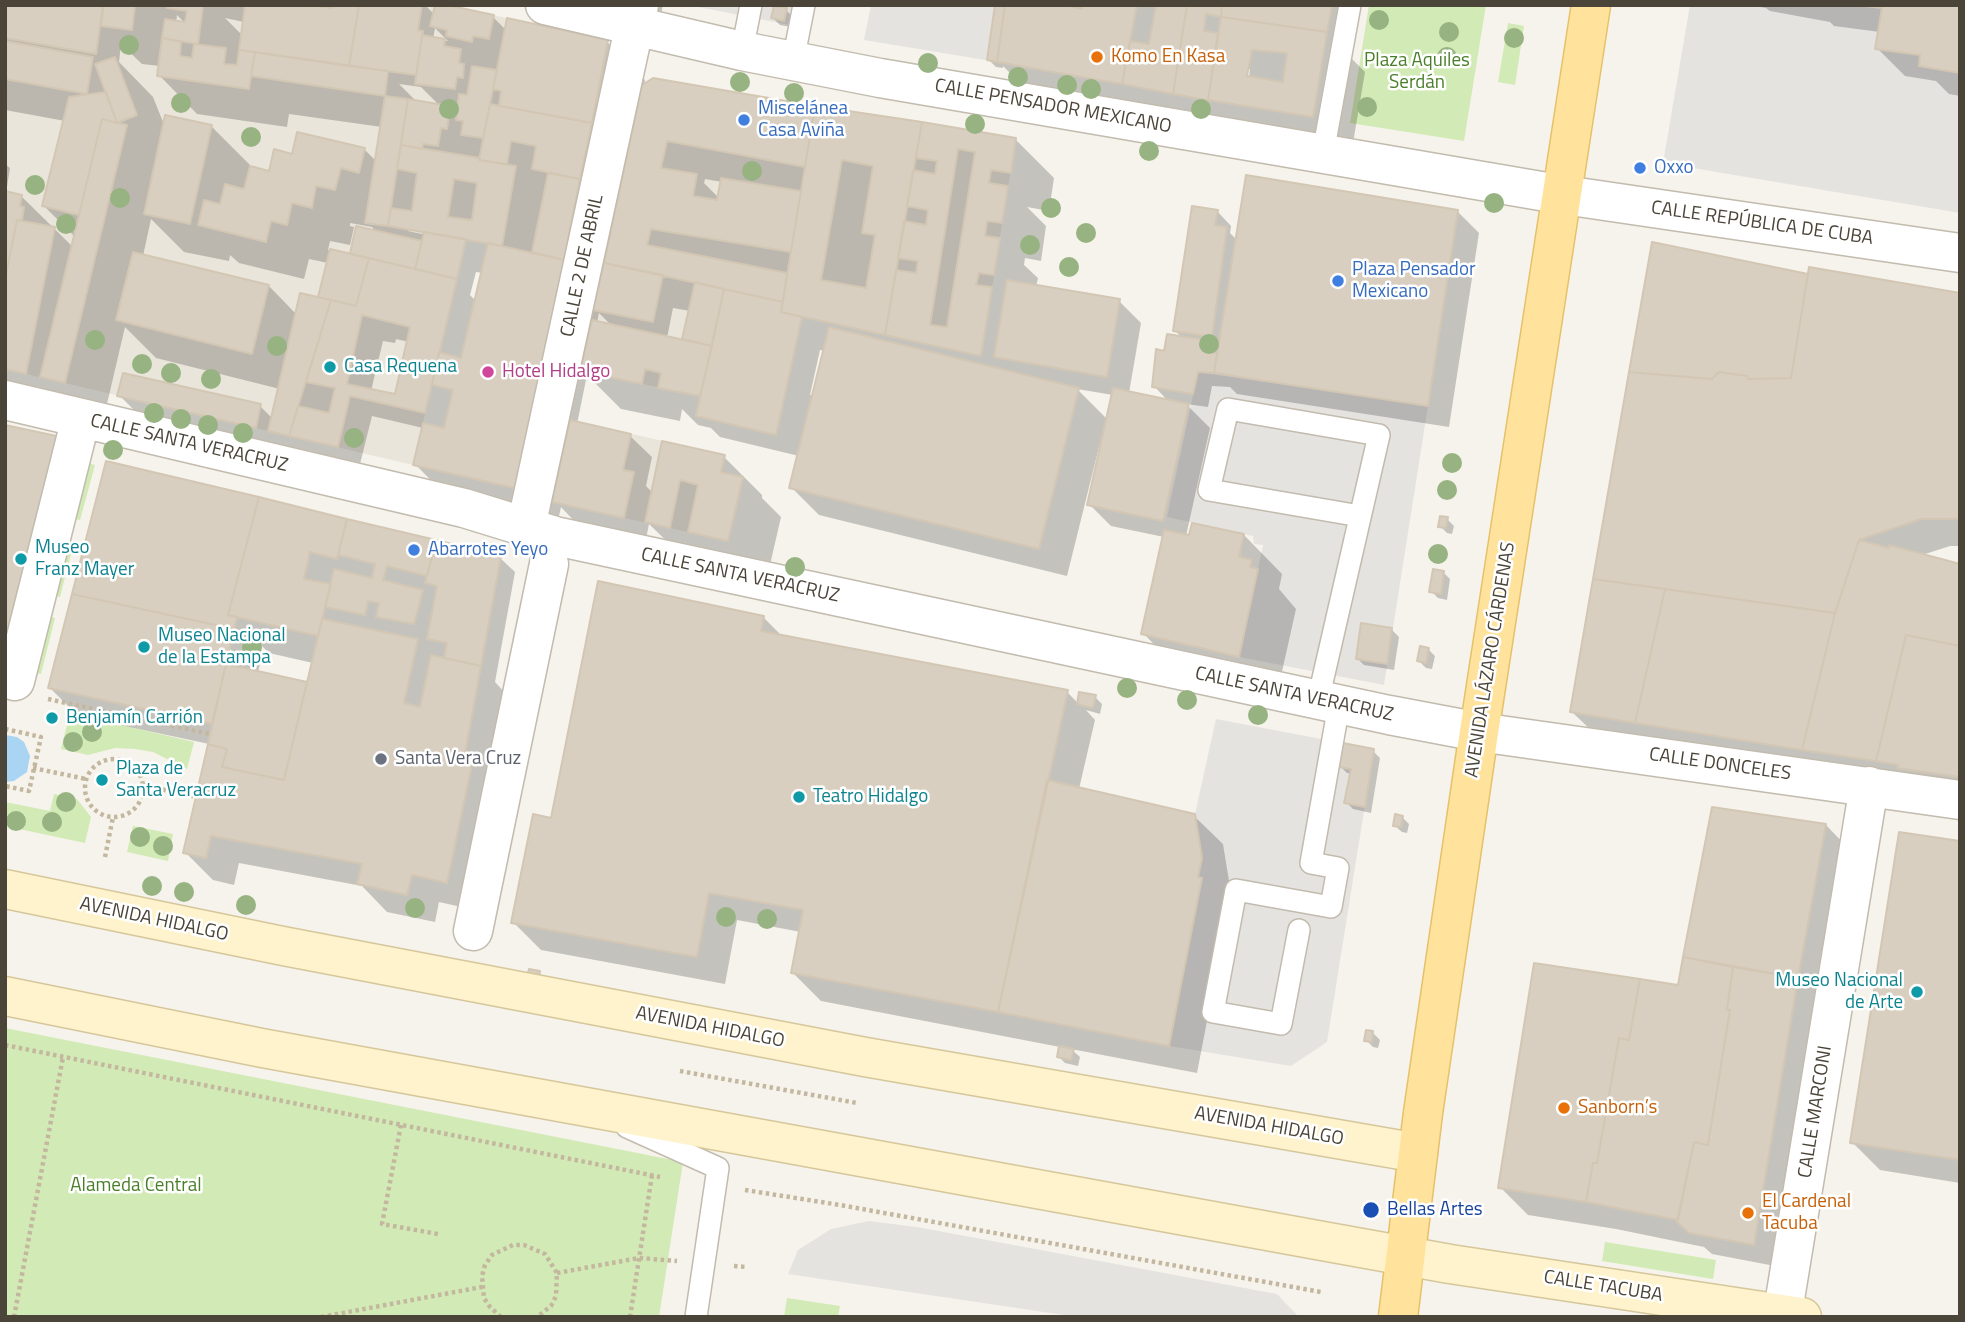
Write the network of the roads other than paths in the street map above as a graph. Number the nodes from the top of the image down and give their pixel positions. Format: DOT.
graph roads {
  1 [pos="545,5"];
  2 [pos="751,5"];
  3 [pos="804,5"];
  4 [pos="1350,5"];
  5 [pos="1591,5"];
  6 [pos="636,16"];
  7 [pos="742,51"];
  8 [pos="793,61"];
  9 [pos="1324,153"];
  10 [pos="1564,195"];
  11 [pos="1960,253"];
  12 [pos="5,400"];
  13 [pos="81,418"];
  14 [pos="1360,516"];
  15 [pos="526,527"];
  16 [pos="549,564"];
  17 [pos="31,690"];
  18 [pos="1329,702"];
  19 [pos="1479,732"];
  20 [pos="1869,786"];
  21 [pos="1960,800"];
  22 [pos="5,889"];
  23 [pos="1298,930"];
  24 [pos="473,931"];
  25 [pos="5,996"];
  26 [pos="582,1106"];
  27 [pos="1418,1153"];
  28 [pos="1406,1255"];
  29 [pos="1789,1316"];
  30 [pos="696,1317"];
  31 [pos="1398,1317"];
  1 -- 6 [label="street, CALLE PENSADOR MEXICANO"];
  2 -- 7 [label="lane"];
  3 -- 8 [label="lane"];
  4 -- 9 [label="lane"];
  5 -- 10 [label="main road, AVENIDA LÁZARO CÁRDENAS"];
  6 -- 7 [label="street, CALLE PENSADOR MEXICANO"];
  6 -- 15 [label="street, CALLE 2 DE ABRIL"];
  7 -- 8 [label="street, CALLE PENSADOR MEXICANO"];
  8 -- 9 [label="street, CALLE PENSADOR MEXICANO"];
  9 -- 10 [label="street, CALLE PENSADOR MEXICANO"];
  10 -- 11 [label="street, CALLE REPÚBLICA DE CUBA"];
  10 -- 19 [label="main road, AVENIDA LÁZARO CÁRDENAS"];
  12 -- 13 [label="street, CALLE SANTA VERACRUZ"];
  13 -- 15 [label="street, CALLE SANTA VERACRUZ"];
  13 -- 17 [label="street"];
  14 -- 14 [label="lane"];
  14 -- 18 [label="lane"];
  15 -- 18 [label="street, CALLE SANTA VERACRUZ"];
  16 -- 24 [label="street"];
  18 -- 19 [label="street, CALLE SANTA VERACRUZ"];
  18 -- 23 [label="lane"];
  19 -- 20 [label="street, CALLE DONCELES"];
  19 -- 27 [label="main road, AVENIDA LÁZARO CÁRDENAS"];
  20 -- 21 [label="street, CALLE DONCELES"];
  20 -- 29 [label="street, CALLE MARCONI"];
  22 -- 27 [label="main road, AVENIDA HIDALGO"];
  25 -- 26 [label="main road"];
  26 -- 28 [label="main road"];
  26 -- 30 [label="lane"];
  27 -- 28 [label="main road, AVENIDA LÁZARO CÁRDENAS"];
  28 -- 29 [label="main road, CALLE TACUBA"];
  28 -- 31 [label="main road, AVENIDA LÁZARO CÁRDENAS"];
}
